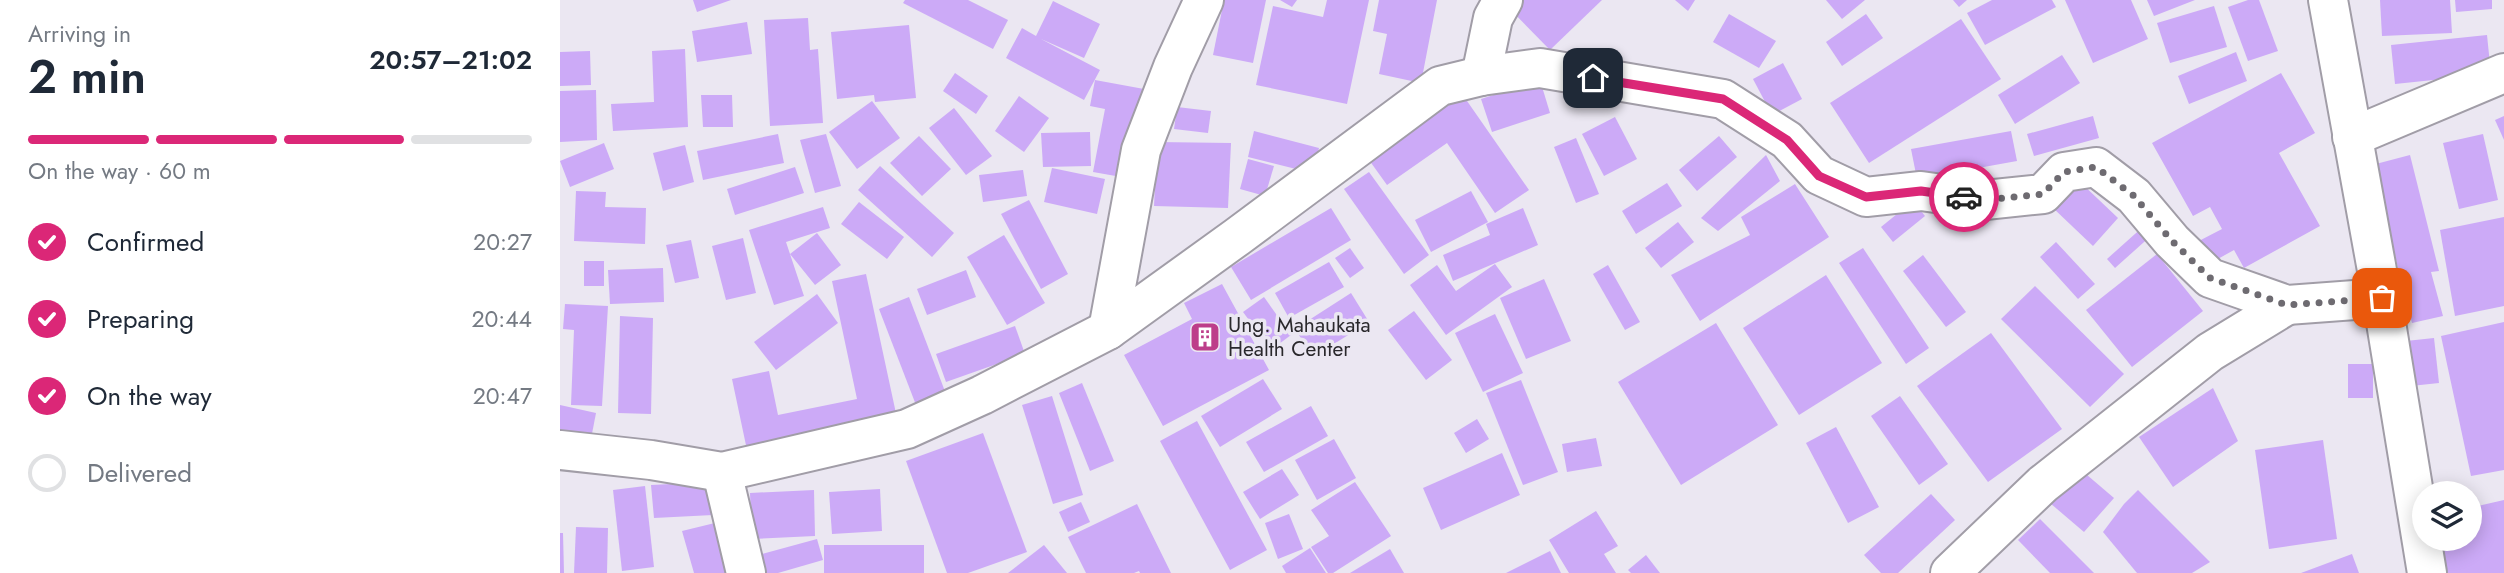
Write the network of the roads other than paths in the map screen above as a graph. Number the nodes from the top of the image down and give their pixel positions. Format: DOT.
graph roads {
  1 [pos="1204,0"];
  2 [pos="1503,0"];
  3 [pos="2328,0"];
  4 [pos="2504,73"];
  5 [pos="1481,76"];
  6 [pos="2352,137"];
  7 [pos="2382,298"];
  8 [pos="2287,305"];
  9 [pos="1108,330"];
  10 [pos="560,450"];
  11 [pos="722,472"];
  12 [pos="746,573"];
  13 [pos="1950,573"];
  14 [pos="2427,573"];
  1 -- 9 [label="street"];
  2 -- 5 [label="street"];
  3 -- 6 [label="street"];
  4 -- 6 [label="street"];
  5 -- 8 [label="street"];
  5 -- 9 [label="street"];
  6 -- 7 [label="street"];
  7 -- 8 [label="street"];
  7 -- 14 [label="street"];
  8 -- 13 [label="street"];
  9 -- 11 [label="street"];
  10 -- 11 [label="street"];
  11 -- 12 [label="street"];
}
